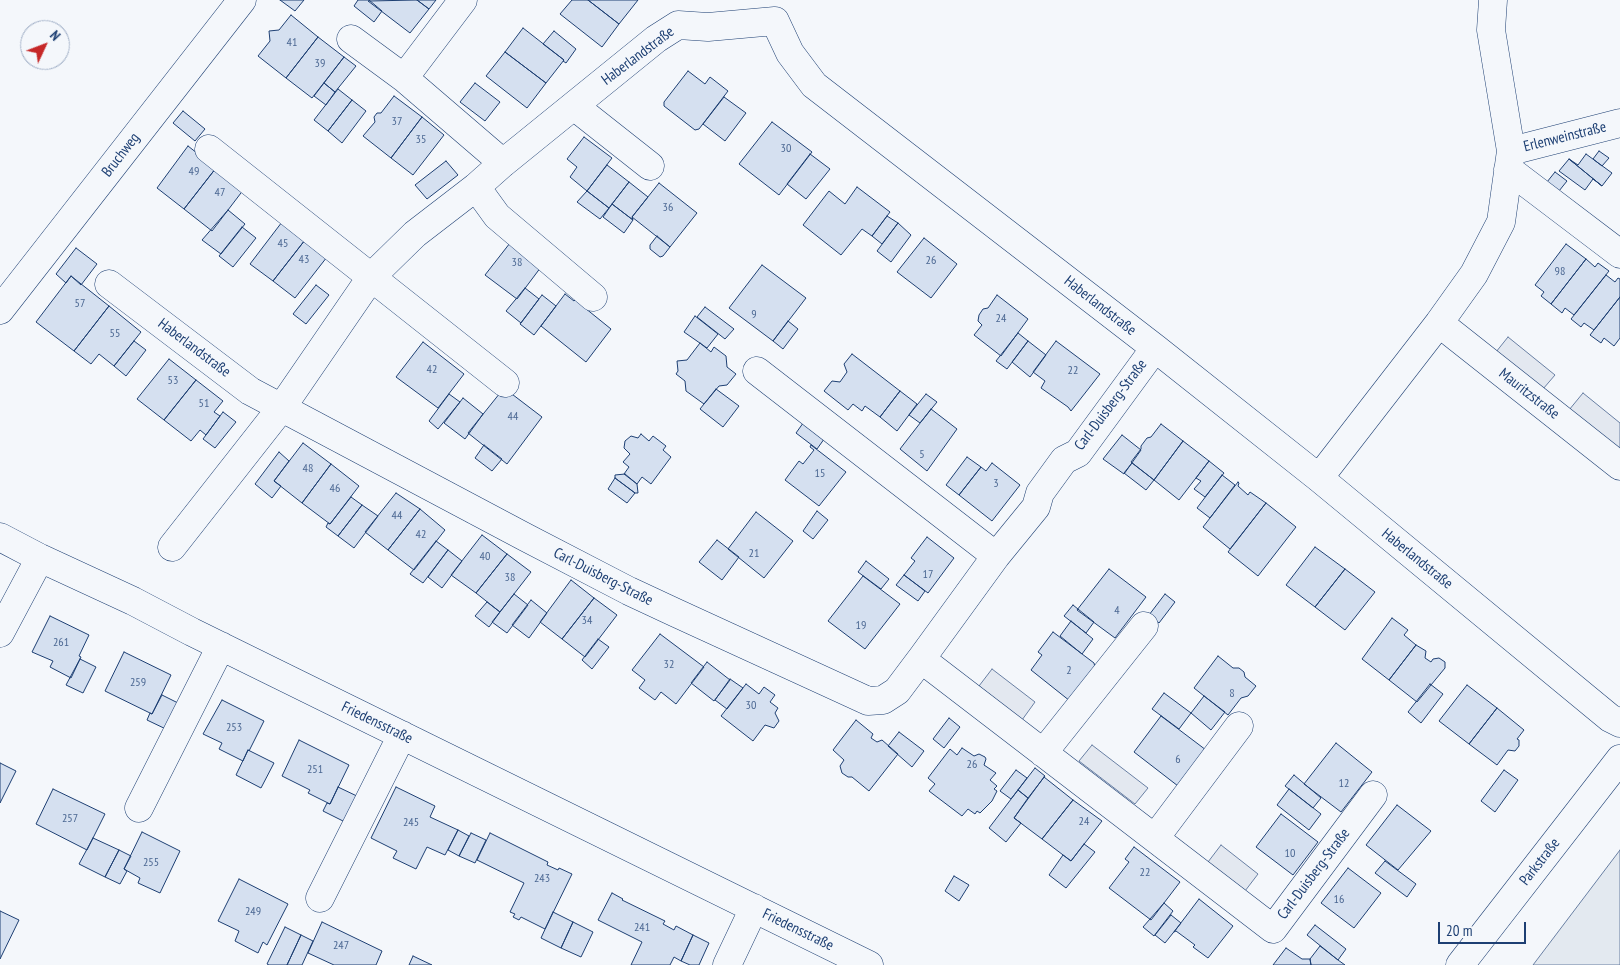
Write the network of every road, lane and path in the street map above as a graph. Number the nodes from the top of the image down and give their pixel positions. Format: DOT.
graph roads {
  1 [pos="242,0"];
  2 [pos="463,0"];
  3 [pos="1493,0"];
  4 [pos="777,11"];
  5 [pos="351,40"];
  6 [pos="404,78"];
  7 [pos="574,106"];
  8 [pos="1620,123"];
  9 [pos="209,149"];
  10 [pos="1509,160"];
  11 [pos="503,163"];
  12 [pos="650,166"];
  13 [pos="476,187"];
  14 [pos="1620,254"];
  15 [pos="372,276"];
  16 [pos="110,284"];
  17 [pos="593,297"];
  18 [pos="0,310"];
  19 [pos="1439,323"];
  20 [pos="1154,348"];
  21 [pos="757,371"];
  22 [pos="504,383"];
  23 [pos="282,407"];
  24 [pos="1620,466"];
  25 [pos="1319,478"];
  26 [pos="0,537"];
  27 [pos="172,547"];
  28 [pos="996,556"];
  29 [pos="40,558"];
  30 [pos="1144,626"];
  31 [pos="0,633"];
  32 [pos="221,646"];
  33 [pos="921,659"];
  34 [pos="1620,723"];
  35 [pos="1239,726"];
  36 [pos="402,735"];
  37 [pos="1043,753"];
  38 [pos="1620,759"];
  39 [pos="1373,795"];
  40 [pos="139,808"];
  41 [pos="1155,838"];
  42 [pos="320,898"];
  43 [pos="754,908"];
  44 [pos="727,965"];
  45 [pos="869,965"];
  46 [pos="1460,965"];
  1 -- 18 [label="street, Bruchweg"];
  2 -- 6 [label="street"];
  3 -- 10 [label="street"];
  4 -- 7 [label="street, Haberlandstraße"];
  4 -- 20 [label="street, Haberlandstraße"];
  5 -- 6 [label="street"];
  6 -- 11 [label="street"];
  7 -- 11 [label="street, Haberlandstraße"];
  7 -- 12 [label="street"];
  8 -- 10 [label="street, Erlenweinstraße"];
  9 -- 15 [label="street"];
  10 -- 14 [label="street"];
  10 -- 19 [label="street"];
  11 -- 13 [label="street, Haberlandstraße"];
  13 -- 15 [label="street, Haberlandstraße"];
  13 -- 17 [label="street"];
  15 -- 22 [label="street"];
  15 -- 23 [label="street, Haberlandstraße"];
  16 -- 23 [label="street, Haberlandstraße"];
  19 -- 24 [label="street, Mauritzstraße"];
  19 -- 25 [label="street"];
  20 -- 25 [label="street, Haberlandstraße"];
  20 -- 28 [label="street, Carl-Duisberg-Straße"];
  21 -- 28 [label="street"];
  23 -- 27 [label="street, Haberlandstraße"];
  23 -- 33 [label="street, Carl-Duisberg-Straße"];
  25 -- 34 [label="street, Haberlandstraße"];
  26 -- 29 [label="street, Friedensstraße"];
  28 -- 33 [label="street, Carl-Duisberg-Straße"];
  29 -- 31 [label="street"];
  29 -- 32 [label="street, Friedensstraße"];
  30 -- 37 [label="street"];
  32 -- 36 [label="street, Friedensstraße"];
  32 -- 40 [label="street"];
  33 -- 37 [label="street, Carl-Duisberg-Straße"];
  35 -- 41 [label="street"];
  36 -- 42 [label="street"];
  36 -- 43 [label="street, Friedensstraße"];
  37 -- 41 [label="street, Carl-Duisberg-Straße"];
  38 -- 46 [label="street, Parkstraße"];
  39 -- 41 [label="street, Carl-Duisberg-Straße"];
  43 -- 44 [label="street, Friedensstraße"];
  43 -- 45 [label="street, Friedensstraße"];
}
